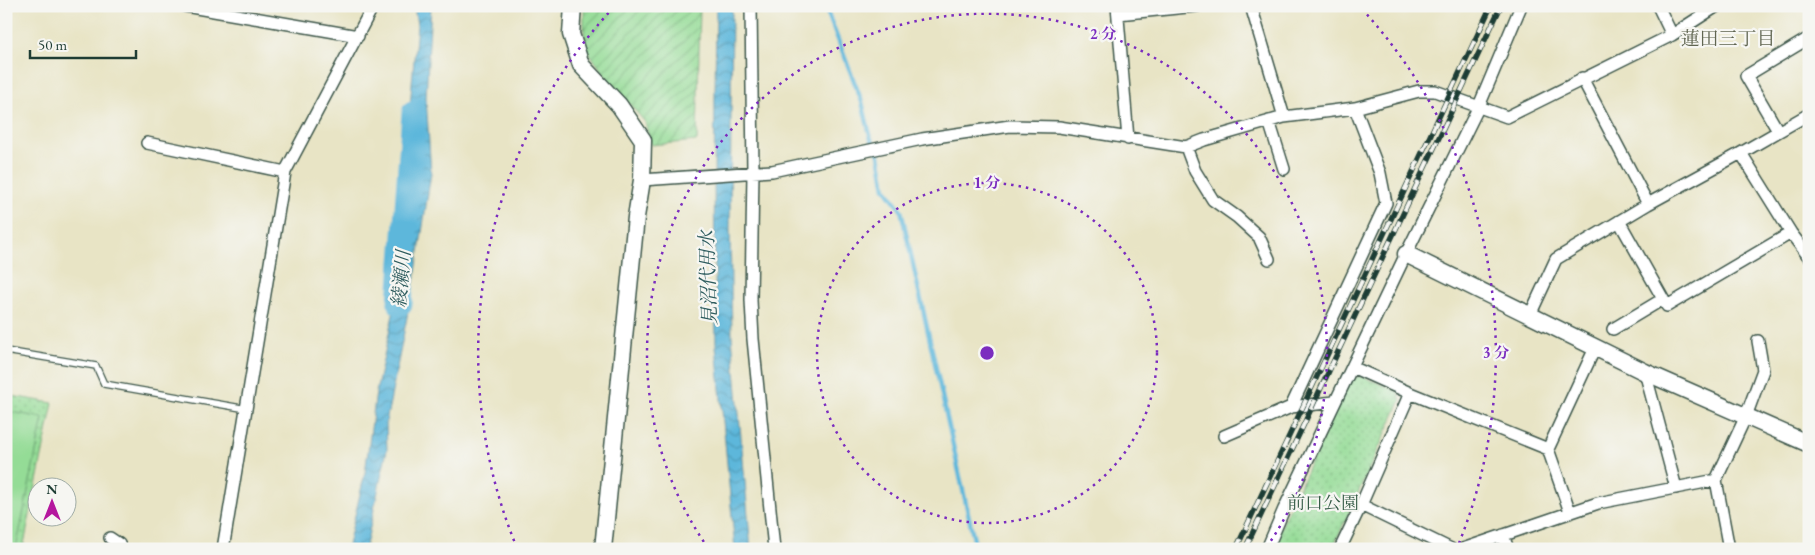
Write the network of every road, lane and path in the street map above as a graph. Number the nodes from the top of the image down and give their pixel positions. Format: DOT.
graph roads {
  1 [pos="184,6"];
  2 [pos="373,6"];
  3 [pos="573,6"];
  4 [pos="751,6"];
  5 [pos="1197,6"];
  6 [pos="1251,6"];
  7 [pos="1521,6"];
  8 [pos="1658,6"];
  9 [pos="1717,6"];
  10 [pos="1118,10"];
  11 [pos="1672,35"];
  12 [pos="358,36"];
  13 [pos="1809,38"];
  14 [pos="1582,78"];
  15 [pos="1479,106"];
  16 [pos="1355,108"];
  17 [pos="1809,114"];
  18 [pos="1284,117"];
  19 [pos="1269,121"];
  20 [pos="1778,132"];
  21 [pos="1128,138"];
  22 [pos="147,143"];
  23 [pos="1186,148"];
  24 [pos="1741,153"];
  25 [pos="1284,169"];
  26 [pos="285,172"];
  27 [pos="753,172"];
  28 [pos="642,180"];
  29 [pos="1648,204"];
  30 [pos="1619,221"];
  31 [pos="1792,233"];
  32 [pos="1406,254"];
  33 [pos="1809,257"];
  34 [pos="1269,259"];
  35 [pos="1663,299"];
  36 [pos="1530,315"];
  37 [pos="1614,329"];
  38 [pos="1758,341"];
  39 [pos="1594,348"];
  40 [pos="6,351"];
  41 [pos="1352,367"];
  42 [pos="1646,372"];
  43 [pos="1410,393"];
  44 [pos="1334,402"];
  45 [pos="1291,407"];
  46 [pos="247,409"];
  47 [pos="1746,416"];
  48 [pos="1224,436"];
  49 [pos="1809,444"];
  50 [pos="1548,449"];
  51 [pos="1716,480"];
  52 [pos="1676,488"];
  53 [pos="1361,505"];
  54 [pos="1570,512"];
  55 [pos="1503,535"];
  56 [pos="110,538"];
  57 [pos="121,549"];
  58 [pos="223,549"];
  59 [pos="603,549"];
  60 [pos="774,549"];
  61 [pos="1267,549"];
  62 [pos="1340,549"];
  63 [pos="1451,549"];
  64 [pos="1464,549"];
  65 [pos="1508,549"];
  66 [pos="1729,549"];
  1 -- 12 [label="street"];
  2 -- 12 [label="street"];
  3 -- 28 [label="street"];
  4 -- 27 [label="street"];
  5 -- 10 [label="street"];
  6 -- 18 [label="street"];
  7 -- 15 [label="street"];
  8 -- 11 [label="street"];
  9 -- 11 [label="street"];
  10 -- 21 [label="street"];
  11 -- 14 [label="street"];
  12 -- 26 [label="street"];
  13 -- 20 [label="street"];
  14 -- 15 [label="street"];
  14 -- 29 [label="street"];
  15 -- 16 [label="street"];
  15 -- 32 [label="street"];
  16 -- 18 [label="street"];
  16 -- 45 [label="street"];
  17 -- 20 [label="street"];
  18 -- 19 [label="street"];
  19 -- 23 [label="street"];
  19 -- 25 [label="street"];
  20 -- 24 [label="street"];
  21 -- 23 [label="street"];
  21 -- 27 [label="street"];
  22 -- 26 [label="street"];
  23 -- 34 [label="street"];
  24 -- 29 [label="street"];
  24 -- 31 [label="street"];
  26 -- 46 [label="street"];
  27 -- 28 [label="street"];
  27 -- 60 [label="street"];
  28 -- 59 [label="street"];
  29 -- 30 [label="street"];
  30 -- 35 [label="street"];
  30 -- 36 [label="street"];
  31 -- 33 [label="street"];
  31 -- 35 [label="street"];
  32 -- 36 [label="street"];
  32 -- 41 [label="street"];
  35 -- 37 [label="street"];
  36 -- 39 [label="street"];
  38 -- 47 [label="street"];
  39 -- 42 [label="street"];
  39 -- 50 [label="street"];
  40 -- 46 [label="lane"];
  41 -- 43 [label="street"];
  41 -- 44 [label="street"];
  42 -- 47 [label="street"];
  42 -- 52 [label="street"];
  43 -- 50 [label="street"];
  43 -- 53 [label="street"];
  44 -- 45 [label="street"];
  44 -- 61 [label="street"];
  45 -- 48 [label="street"];
  46 -- 58 [label="street"];
  47 -- 49 [label="street"];
  47 -- 51 [label="street"];
  50 -- 54 [label="street"];
  51 -- 52 [label="street"];
  51 -- 66 [label="street"];
  52 -- 54 [label="street"];
  53 -- 62 [label="street"];
  53 -- 63 [label="street"];
  54 -- 55 [label="street"];
  55 -- 64 [label="street"];
  55 -- 65 [label="street"];
  56 -- 57 [label="street"];
}
